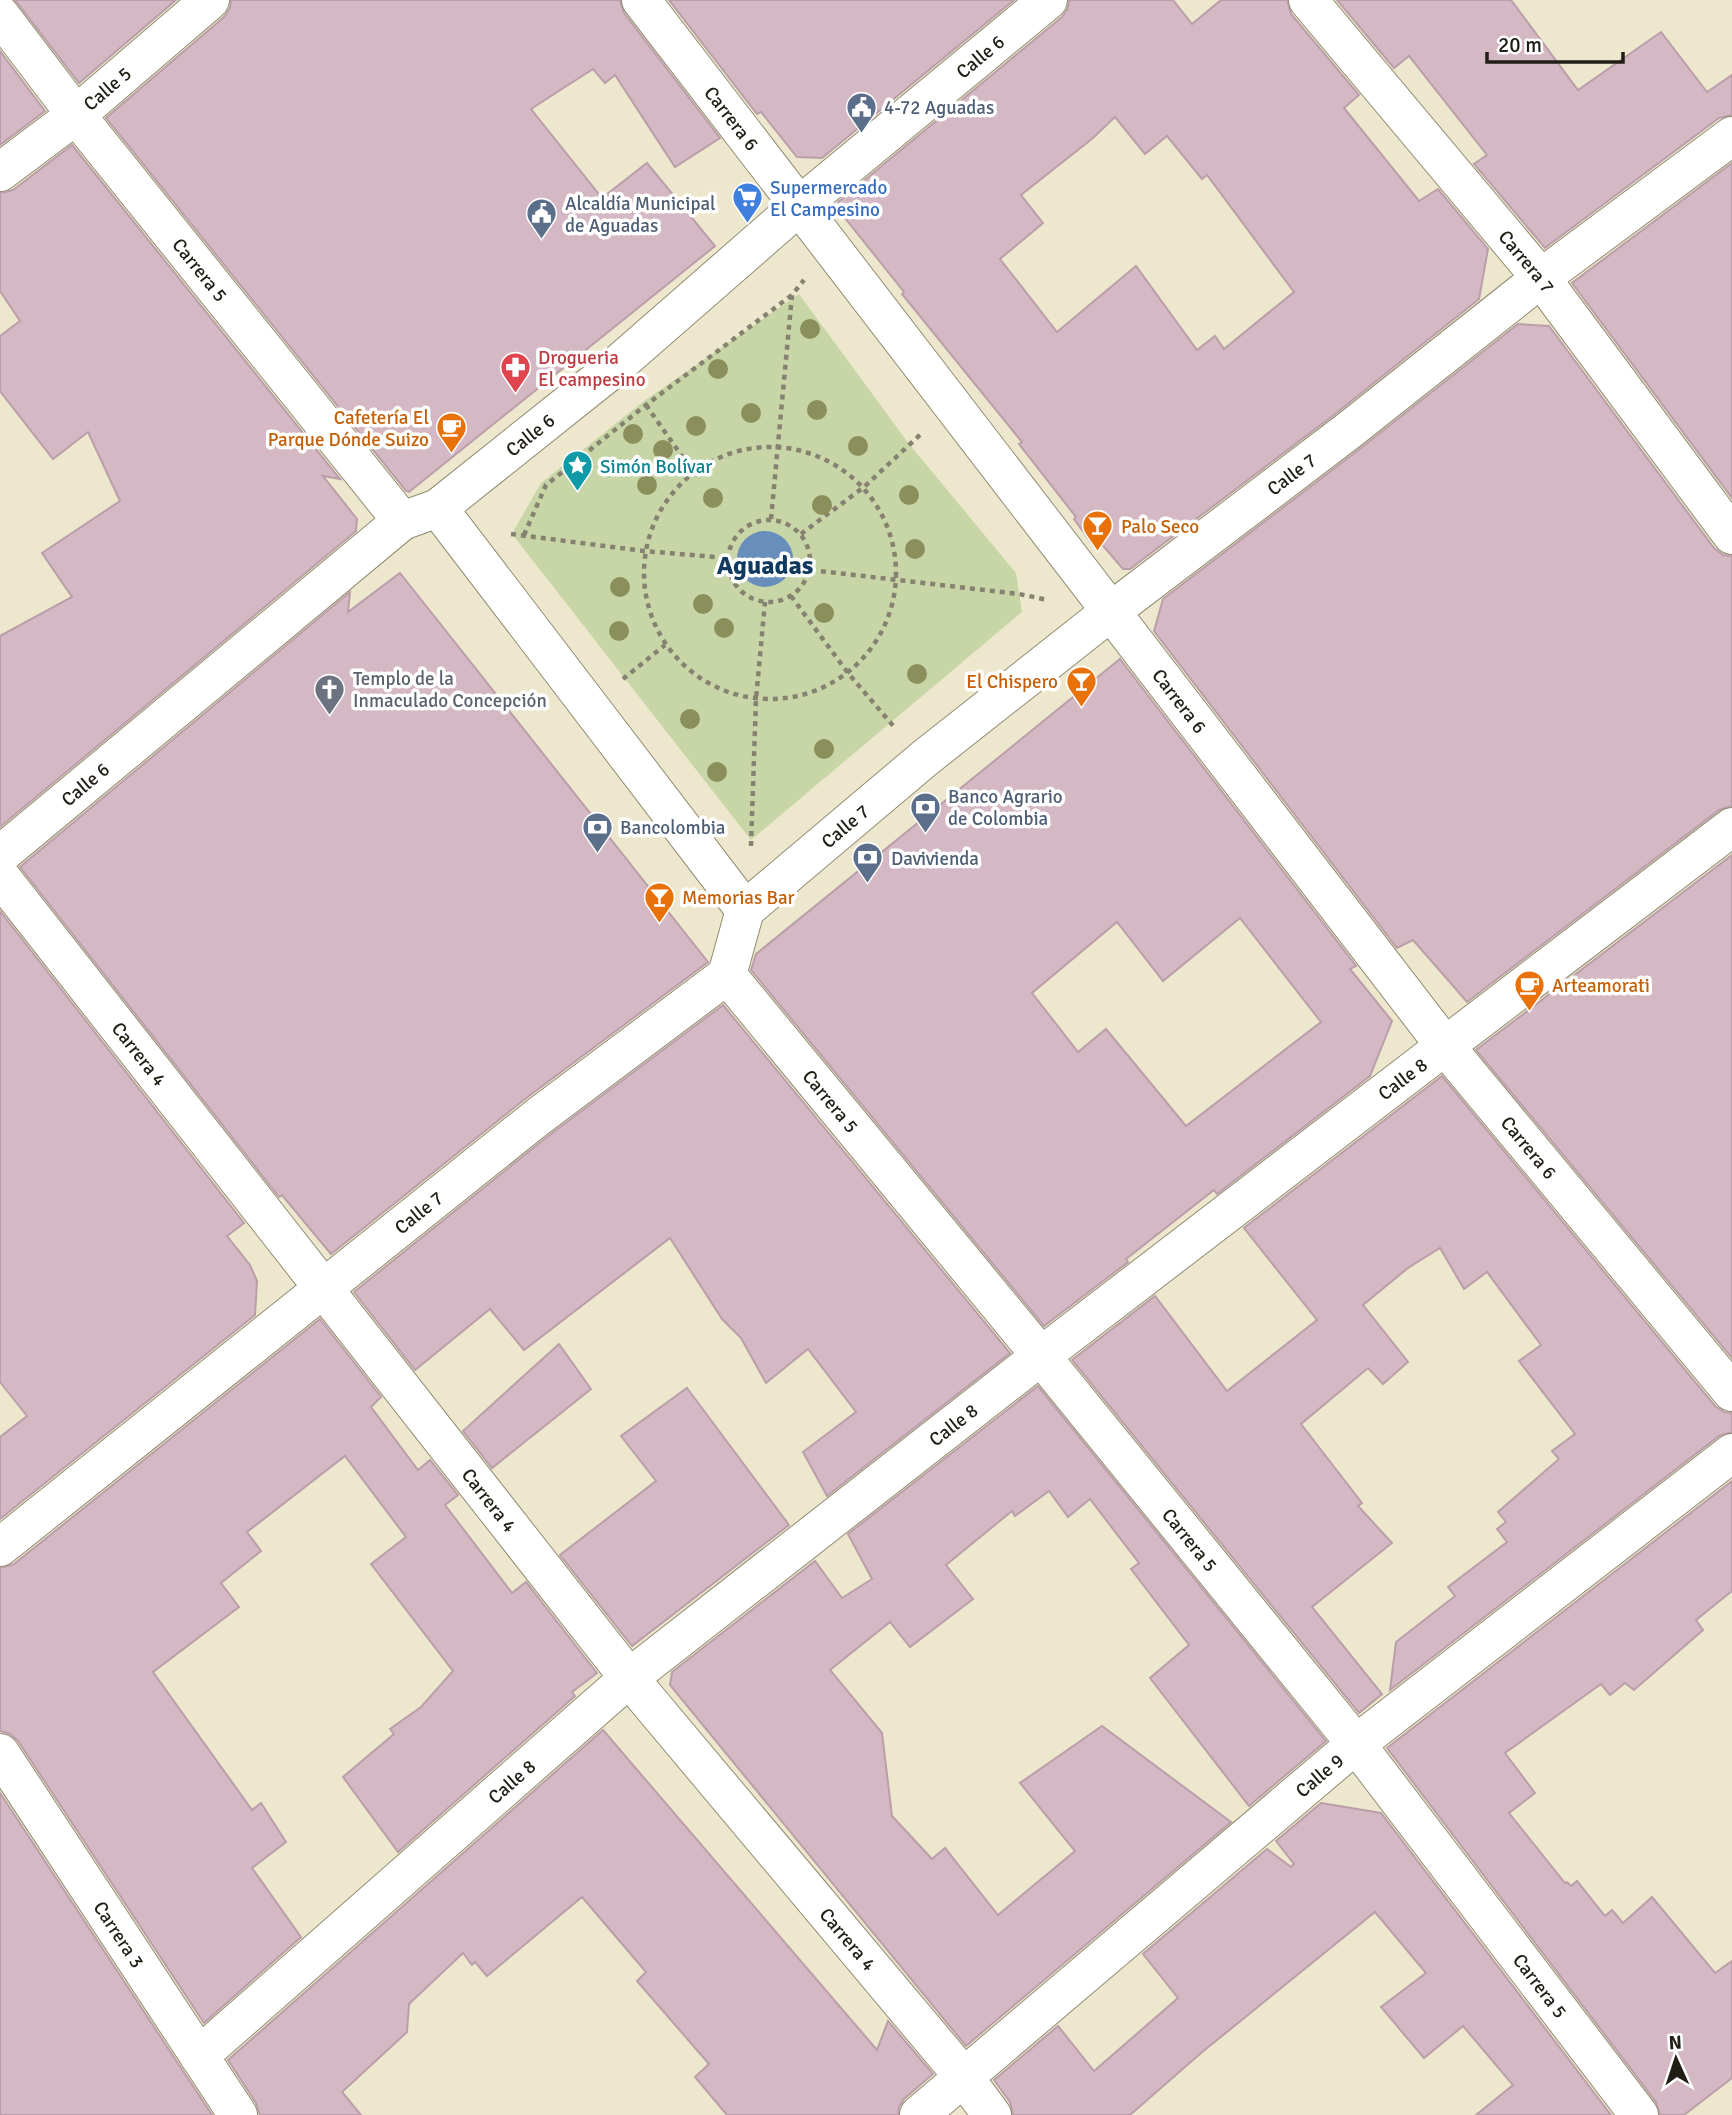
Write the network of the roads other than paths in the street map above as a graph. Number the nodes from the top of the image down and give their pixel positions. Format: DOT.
graph roads {
  1 [pos="210,0"];
  2 [pos="641,0"];
  3 [pos="1048,0"];
  4 [pos="1308,0"];
  5 [pos="0,15"];
  6 [pos="76,115"];
  7 [pos="1732,136"];
  8 [pos="0,172"];
  9 [pos="799,207"];
  10 [pos="1541,278"];
  11 [pos="438,508"];
  12 [pos="402,521"];
  13 [pos="1732,535"];
  14 [pos="1110,612"];
  15 [pos="1732,827"];
  16 [pos="0,855"];
  17 [pos="0,876"];
  18 [pos="745,910"];
  19 [pos="727,975"];
  20 [pos="1445,1046"];
  21 [pos="321,1288"];
  22 [pos="1041,1356"];
  23 [pos="1732,1392"];
  24 [pos="1732,1453"];
  25 [pos="0,1547"];
  26 [pos="629,1678"];
  27 [pos="1356,1744"];
  28 [pos="0,1753"];
  29 [pos="199,2056"];
  30 [pos="963,2077"];
  31 [pos="238,2115"];
  32 [pos="919,2115"];
  33 [pos="992,2115"];
  34 [pos="1639,2115"];
  1 -- 6 [label="street, Calle 5"];
  2 -- 9 [label="street, Carrera 6"];
  3 -- 9 [label="street, Calle 6"];
  4 -- 10 [label="street, Carrera 7"];
  5 -- 6 [label="street, Carrera 5"];
  6 -- 8 [label="street, Calle 5"];
  6 -- 12 [label="street, Carrera 5"];
  7 -- 10 [label="street, Calle 7"];
  9 -- 11 [label="street, Calle 6"];
  9 -- 14 [label="street, Carrera 6"];
  10 -- 13 [label="street, Carrera 7"];
  10 -- 14 [label="street, Calle 7"];
  11 -- 12 [label="street, Calle 6"];
  11 -- 18 [label="street"];
  12 -- 16 [label="street, Calle 6"];
  14 -- 18 [label="street, Calle 7"];
  14 -- 20 [label="street, Carrera 6"];
  15 -- 20 [label="street, Calle 8"];
  17 -- 21 [label="street, Carrera 4"];
  18 -- 19 [label="street"];
  19 -- 21 [label="street, Calle 7"];
  19 -- 22 [label="street, Carrera 5"];
  20 -- 22 [label="street, Calle 8"];
  20 -- 23 [label="street, Carrera 6"];
  21 -- 25 [label="street, Calle 7"];
  21 -- 26 [label="street, Carrera 4"];
  22 -- 26 [label="street, Calle 8"];
  22 -- 27 [label="street, Carrera 5"];
  24 -- 27 [label="street, Calle 9"];
  26 -- 29 [label="street, Calle 8"];
  26 -- 30 [label="street, Carrera 4"];
  27 -- 30 [label="street, Calle 9"];
  27 -- 34 [label="street, Carrera 5"];
  28 -- 29 [label="street, Carrera 3"];
  29 -- 31 [label="street, Carrera 3"];
  30 -- 32 [label="street, Calle 9"];
  30 -- 33 [label="street, Carrera 4"];
}
